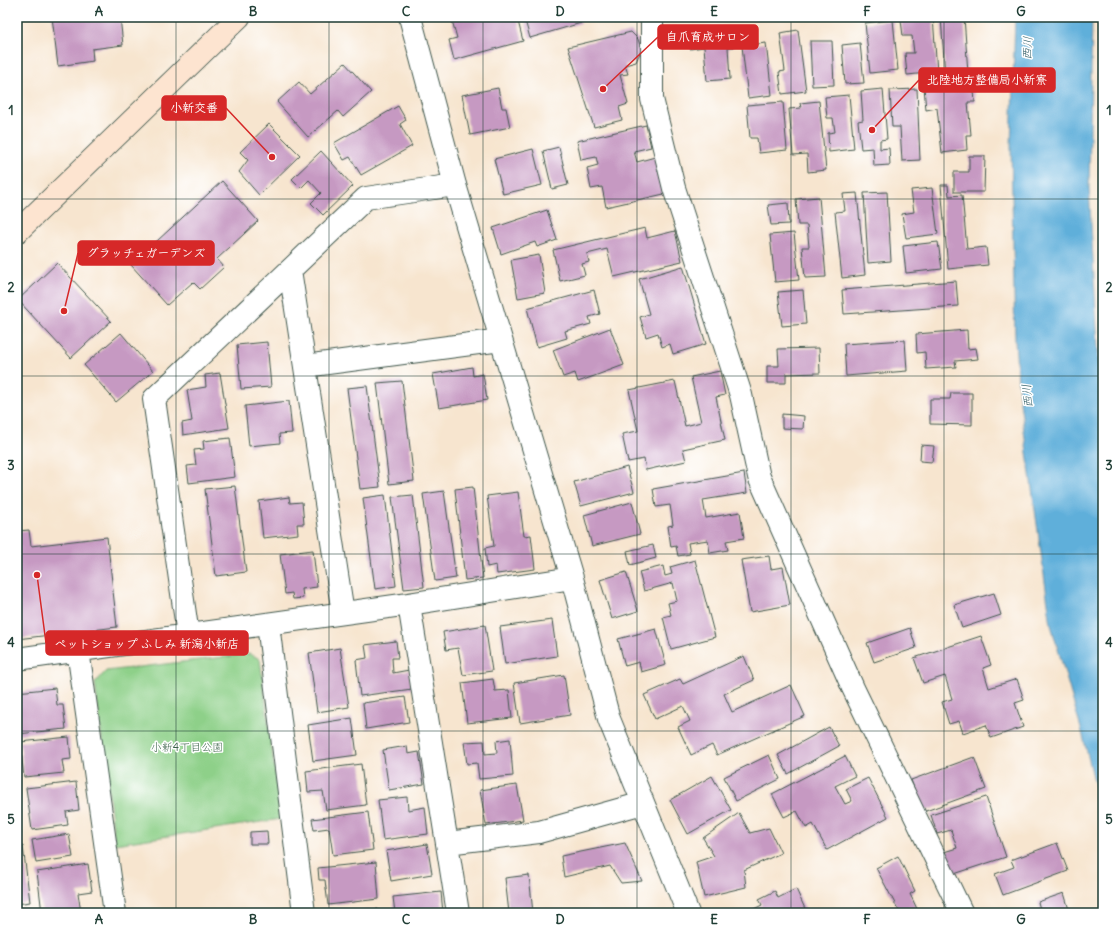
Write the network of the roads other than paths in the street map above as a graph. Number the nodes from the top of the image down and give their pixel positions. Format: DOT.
graph roads {
  1 [pos="239,17"];
  2 [pos="410,17"];
  3 [pos="652,17"];
  4 [pos="455,185"];
  5 [pos="17,232"];
  6 [pos="290,270"];
  7 [pos="501,340"];
  8 [pos="305,366"];
  9 [pos="572,578"];
  10 [pos="409,604"];
  11 [pos="343,613"];
  12 [pos="268,624"];
  13 [pos="188,635"];
  14 [pos="78,650"];
  15 [pos="17,659"];
  16 [pos="644,803"];
  17 [pos="447,843"];
  18 [pos="115,913"];
  19 [pos="304,913"];
  20 [pos="458,913"];
  21 [pos="688,913"];
  22 [pos="962,913"];
  1 -- 5 [label="street"];
  2 -- 4 [label="street"];
  3 -- 22 [label="street"];
  4 -- 6 [label="street"];
  4 -- 7 [label="street"];
  6 -- 8 [label="street"];
  6 -- 13 [label="street"];
  7 -- 8 [label="street"];
  7 -- 9 [label="street"];
  8 -- 11 [label="street"];
  9 -- 10 [label="street"];
  9 -- 16 [label="street"];
  10 -- 11 [label="street"];
  10 -- 17 [label="street"];
  11 -- 12 [label="street"];
  12 -- 13 [label="street"];
  12 -- 19 [label="street"];
  13 -- 14 [label="street"];
  14 -- 15 [label="street"];
  14 -- 18 [label="street"];
  16 -- 17 [label="street"];
  16 -- 21 [label="street"];
  17 -- 20 [label="street"];
}
